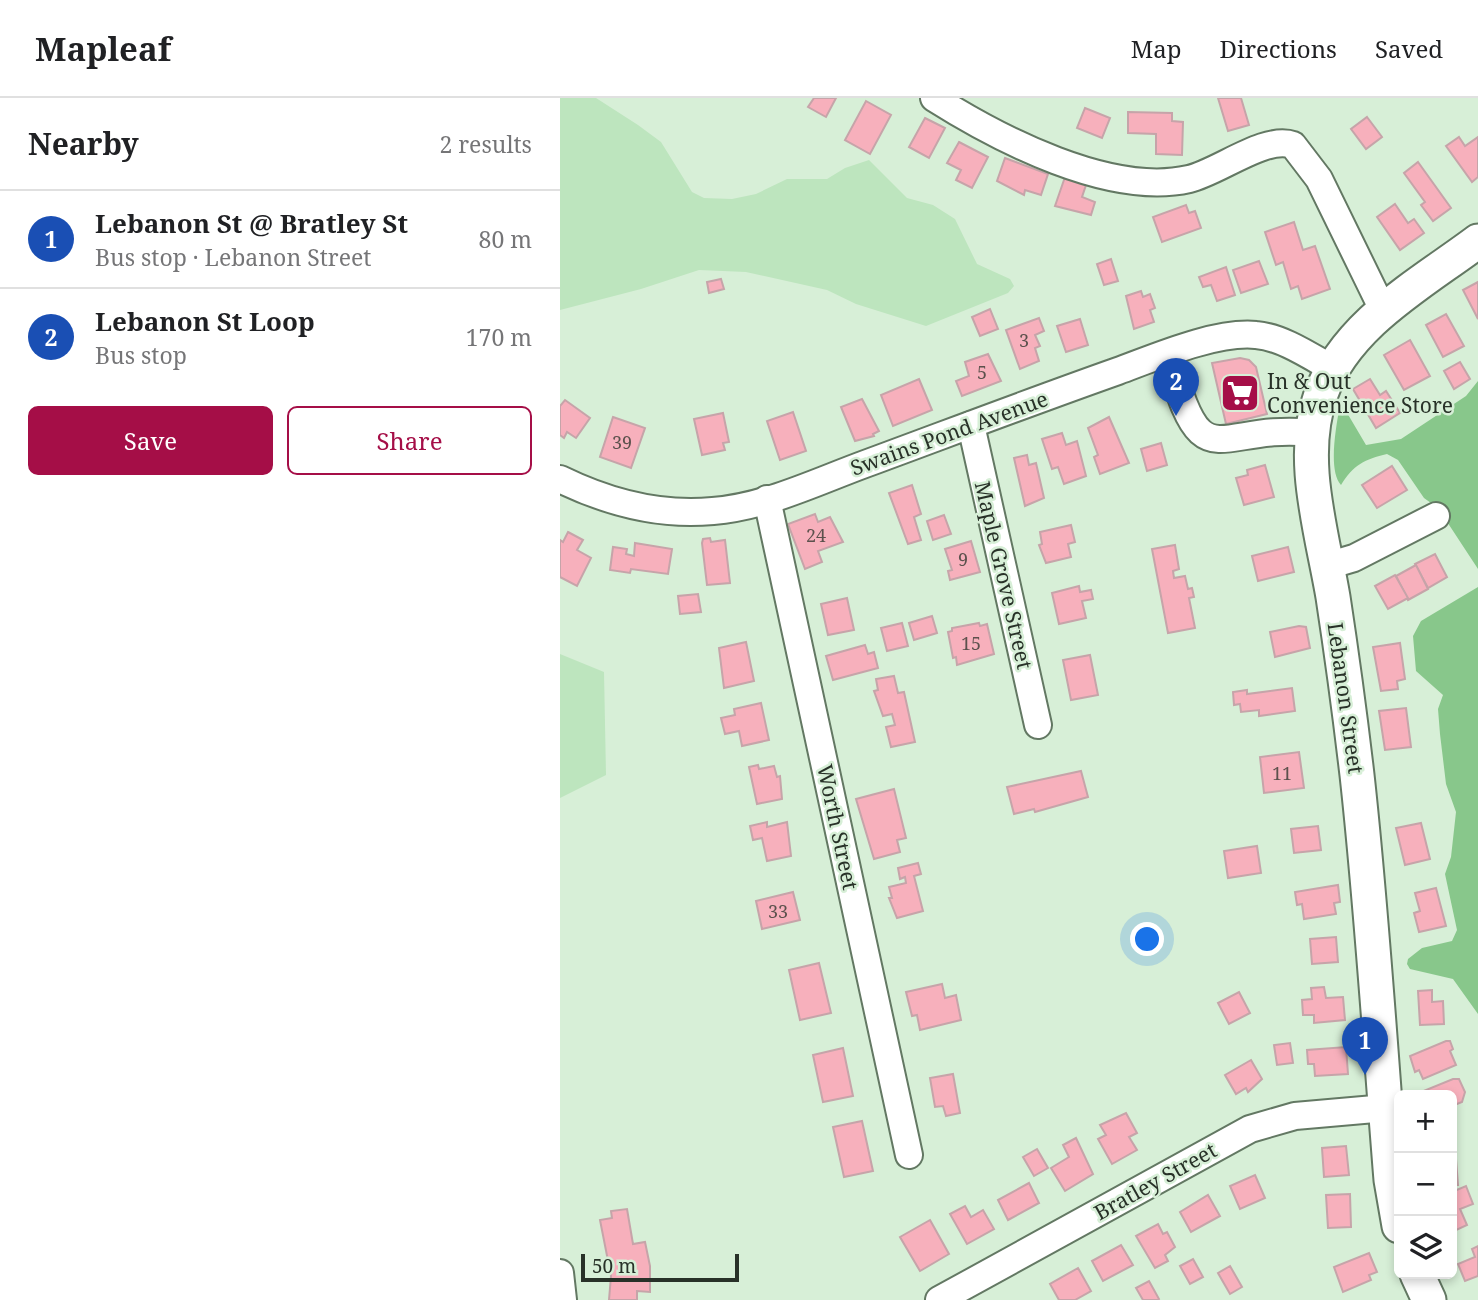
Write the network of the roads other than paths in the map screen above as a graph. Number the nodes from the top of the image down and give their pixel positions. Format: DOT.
graph roads {
  1 [pos="934,98"];
  2 [pos="1478,241"];
  3 [pos="1384,312"];
  4 [pos="1168,354"];
  5 [pos="1333,369"];
  6 [pos="971,425"];
  7 [pos="1313,433"];
  8 [pos="560,479"];
  9 [pos="767,499"];
  10 [pos="1436,516"];
  11 [pos="1327,566"];
  12 [pos="1038,725"];
  13 [pos="1386,1108"];
  14 [pos="909,1154"];
  15 [pos="1397,1216"];
  16 [pos="560,1273"];
  17 [pos="1419,1279"];
  18 [pos="563,1300"];
  19 [pos="939,1300"];
  20 [pos="1429,1300"];
  1 -- 3 [label="street"];
  2 -- 3 [label="main road, Lebanon Street"];
  3 -- 5 [label="main road, Lebanon Street"];
  4 -- 5 [label="street, Swains Pond Avenue"];
  4 -- 6 [label="street, Swains Pond Avenue"];
  4 -- 7 [label="street"];
  5 -- 7 [label="main road, Lebanon Street"];
  6 -- 9 [label="street, Swains Pond Avenue"];
  6 -- 12 [label="street, Maple Grove Street"];
  7 -- 11 [label="main road, Lebanon Street"];
  8 -- 9 [label="street, Swains Pond Avenue"];
  9 -- 14 [label="street, Worth Street"];
  10 -- 11 [label="street"];
  11 -- 13 [label="main road, Lebanon Street"];
  13 -- 15 [label="main road, Lebanon Street"];
  13 -- 19 [label="street, Bratley Street"];
  16 -- 18 [label="street"];
  17 -- 20 [label="main road"];
}
